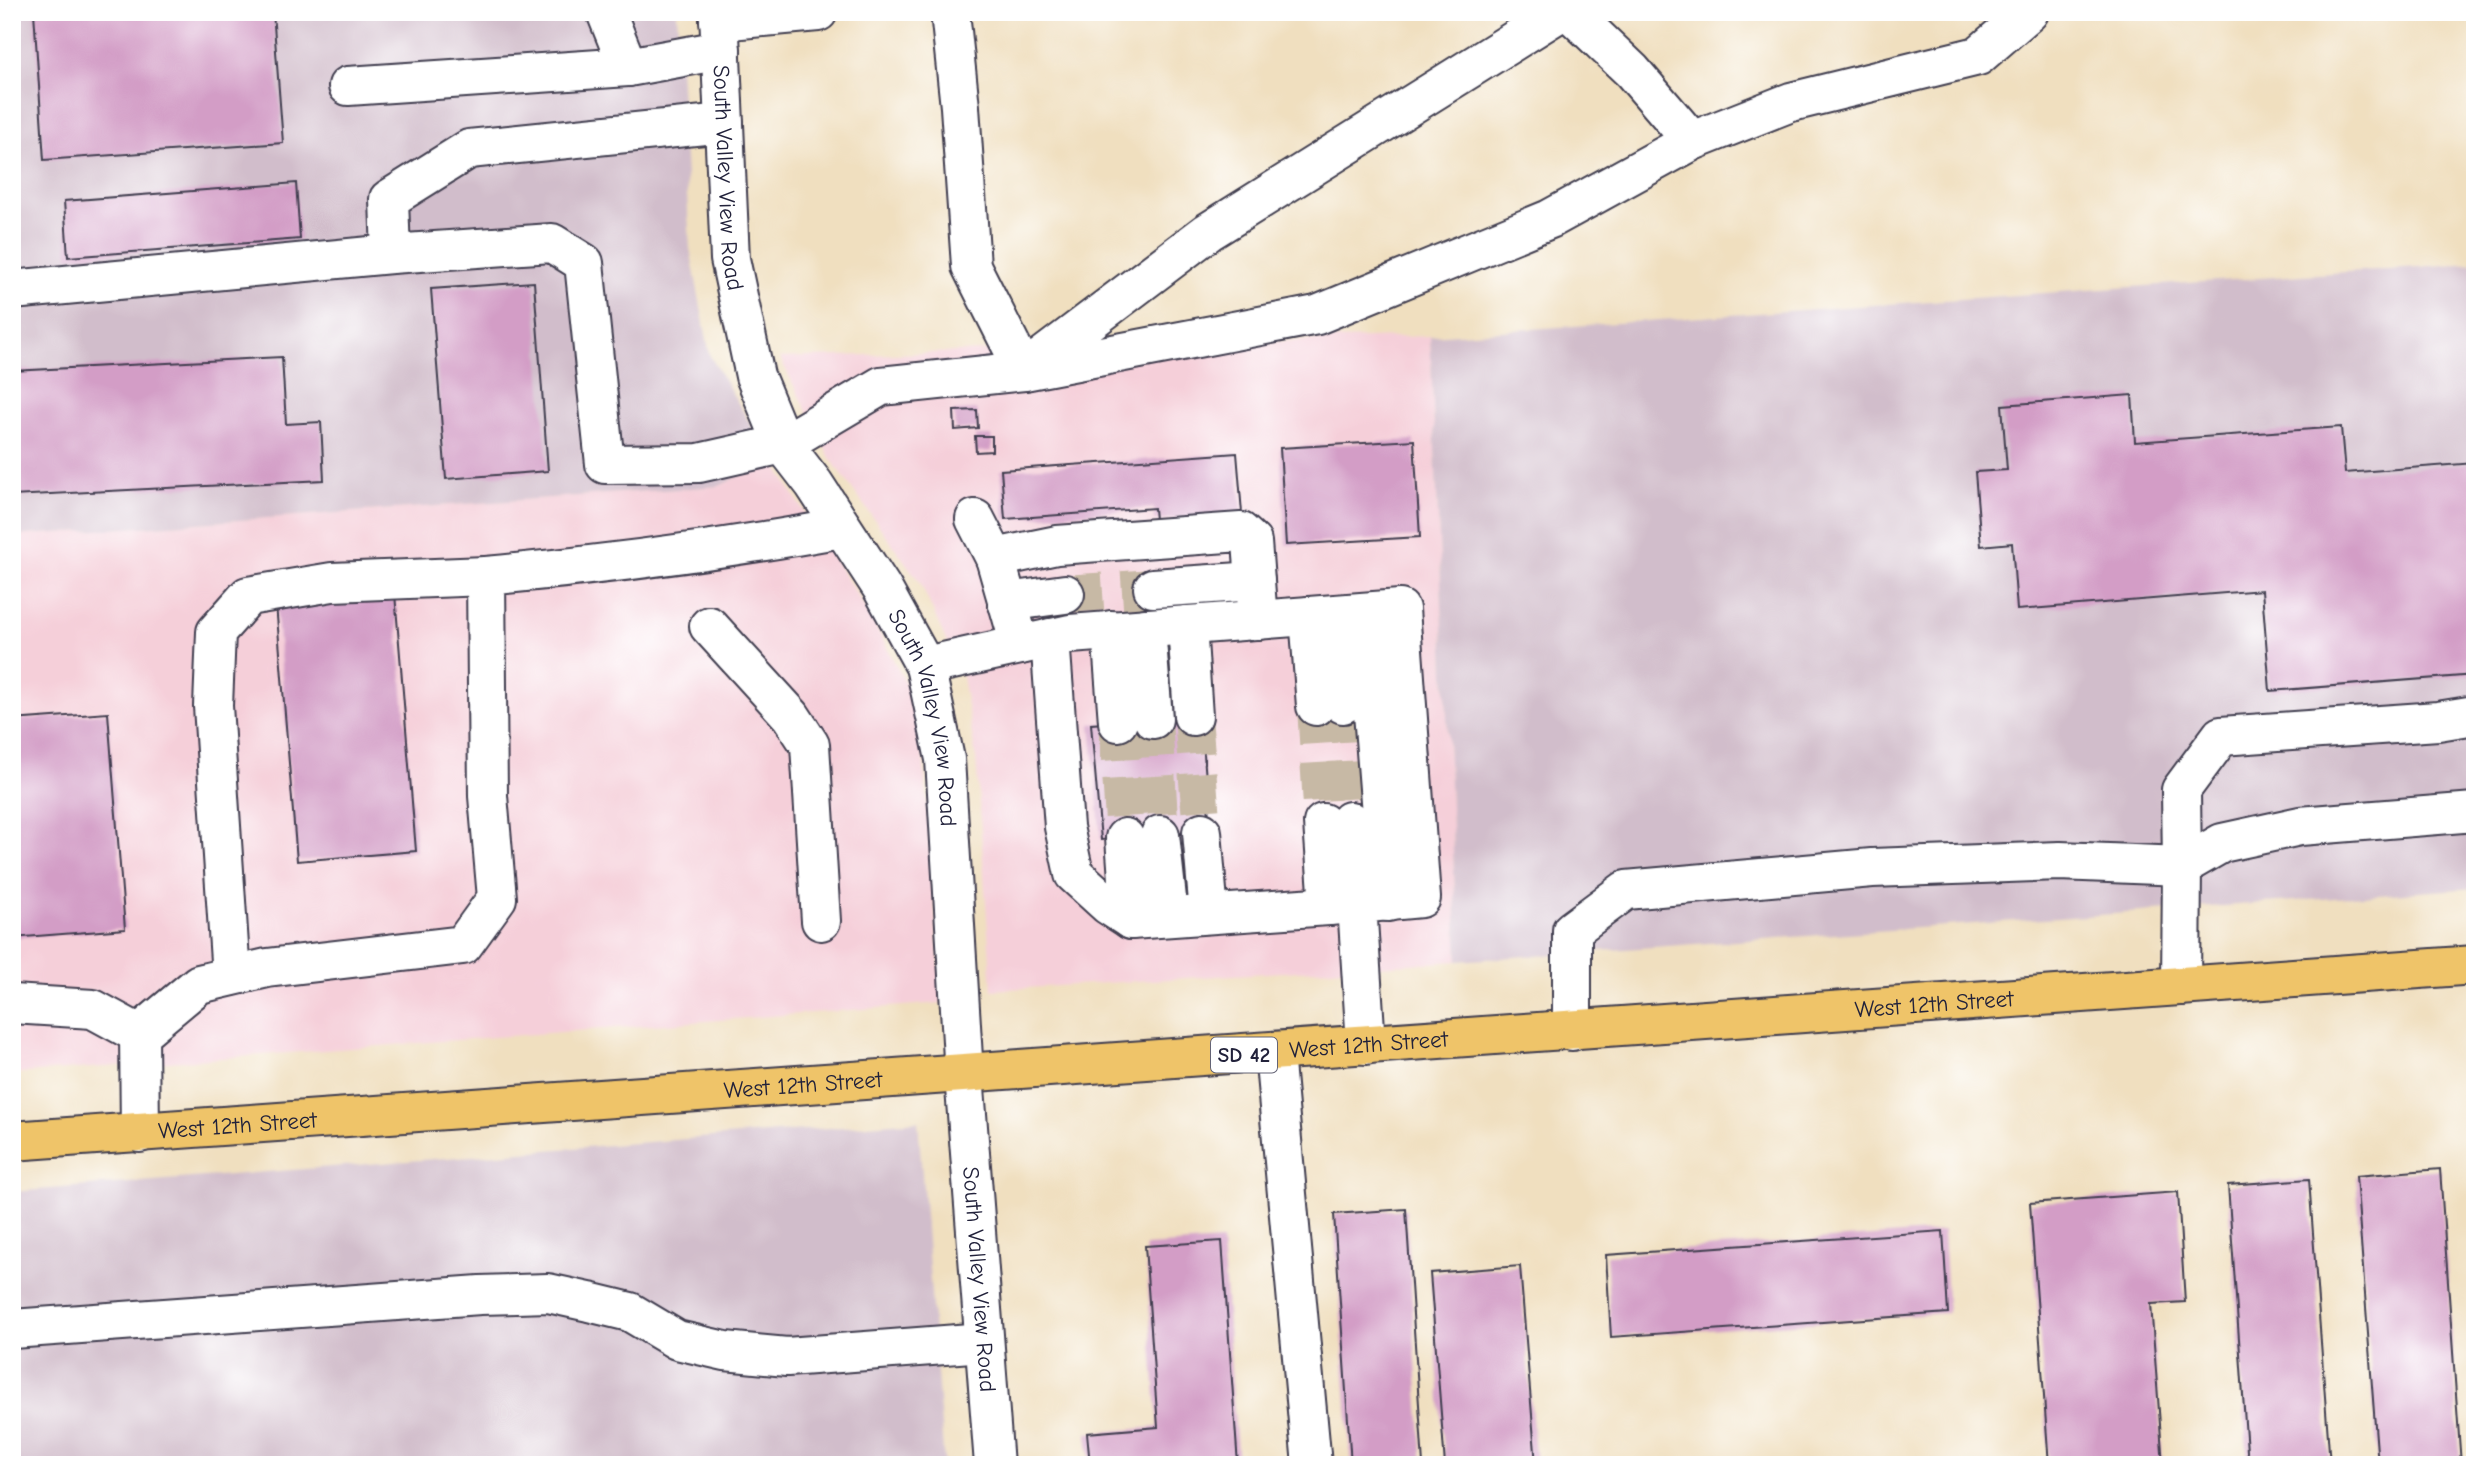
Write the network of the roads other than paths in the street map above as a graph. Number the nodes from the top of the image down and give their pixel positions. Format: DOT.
graph roads {
  1 [pos="606,12"];
  2 [pos="818,12"];
  3 [pos="950,12"];
  4 [pos="1560,12"];
  5 [pos="1570,12"];
  6 [pos="2029,12"];
  7 [pos="719,28"];
  8 [pos="628,67"];
  9 [pos="348,86"];
  10 [pos="724,122"];
  11 [pos="1692,141"];
  12 [pos="391,254"];
  13 [pos="12,290"];
  14 [pos="1024,371"];
  15 [pos="783,444"];
  16 [pos="975,519"];
  17 [pos="842,528"];
  18 [pos="995,558"];
  19 [pos="486,576"];
  20 [pos="1255,581"];
  21 [pos="1153,587"];
  22 [pos="1065,594"];
  23 [pos="1007,602"];
  24 [pos="1337,614"];
  25 [pos="1258,620"];
  26 [pos="1187,625"];
  27 [pos="709,626"];
  28 [pos="1129,629"];
  29 [pos="1035,641"];
  30 [pos="925,666"];
  31 [pos="1330,705"];
  32 [pos="2475,715"];
  33 [pos="1193,716"];
  34 [pos="1136,721"];
  35 [pos="2475,812"];
  36 [pos="1337,822"];
  37 [pos="1202,832"];
  38 [pos="2182,866"];
  39 [pos="1358,904"];
  40 [pos="1209,914"];
  41 [pos="1169,917"];
  42 [pos="1131,919"];
  43 [pos="821,921"];
  44 [pos="2475,965"];
  45 [pos="231,976"];
  46 [pos="2181,986"];
  47 [pos="12,1004"];
  48 [pos="1572,1031"];
  49 [pos="139,1034"];
  50 [pos="1366,1045"];
  51 [pos="1274,1053"];
  52 [pos="964,1075"];
  53 [pos="140,1133"];
  54 [pos="12,1142"];
  55 [pos="12,1328"];
  56 [pos="984,1342"];
  57 [pos="994,1465"];
  58 [pos="1312,1465"];
  1 -- 8 [label="street"];
  2 -- 7 [label="street"];
  3 -- 14 [label="street"];
  4 -- 14 [label="street"];
  5 -- 11 [label="street"];
  6 -- 11 [label="street"];
  7 -- 8 [label="street"];
  7 -- 10 [label="street, South Valley View Road"];
  8 -- 9 [label="street"];
  10 -- 12 [label="street"];
  10 -- 15 [label="street, South Valley View Road"];
  11 -- 14 [label="street"];
  12 -- 13 [label="street"];
  12 -- 15 [label="street"];
  14 -- 15 [label="street"];
  15 -- 17 [label="street, South Valley View Road"];
  16 -- 18 [label="street"];
  17 -- 19 [label="street"];
  17 -- 30 [label="street, South Valley View Road"];
  18 -- 20 [label="street"];
  18 -- 23 [label="street"];
  19 -- 45 [label="street"];
  19 -- 45 [label="street"];
  20 -- 21 [label="street"];
  20 -- 25 [label="street"];
  22 -- 23 [label="street"];
  23 -- 29 [label="street"];
  24 -- 25 [label="street"];
  24 -- 31 [label="street"];
  24 -- 39 [label="street"];
  25 -- 26 [label="street"];
  26 -- 28 [label="street"];
  26 -- 33 [label="street"];
  27 -- 43 [label="street"];
  28 -- 29 [label="street"];
  28 -- 34 [label="street"];
  29 -- 30 [label="street"];
  29 -- 42 [label="street"];
  30 -- 52 [label="street, South Valley View Road"];
  32 -- 38 [label="street"];
  35 -- 38 [label="street"];
  36 -- 39 [label="street"];
  37 -- 40 [label="street"];
  38 -- 46 [label="street"];
  38 -- 48 [label="street"];
  39 -- 40 [label="street"];
  39 -- 50 [label="street"];
  40 -- 41 [label="street"];
  41 -- 42 [label="street"];
  41 -- 42 [label="street"];
  44 -- 46 [label="main road, West 12th Street / SD 42"];
  45 -- 49 [label="street"];
  46 -- 48 [label="main road, West 12th Street / SD 42"];
  47 -- 49 [label="street"];
  48 -- 50 [label="main road, West 12th Street / SD 42"];
  49 -- 53 [label="street"];
  50 -- 51 [label="main road, West 12th Street / SD 42"];
  51 -- 52 [label="main road, West 12th Street / SD 42"];
  51 -- 58 [label="street"];
  52 -- 53 [label="main road, West 12th Street / SD 42"];
  52 -- 56 [label="street, South Valley View Road"];
  53 -- 54 [label="main road, West 12th Street / SD 42"];
  55 -- 56 [label="street"];
  56 -- 57 [label="street, South Valley View Road"];
}
